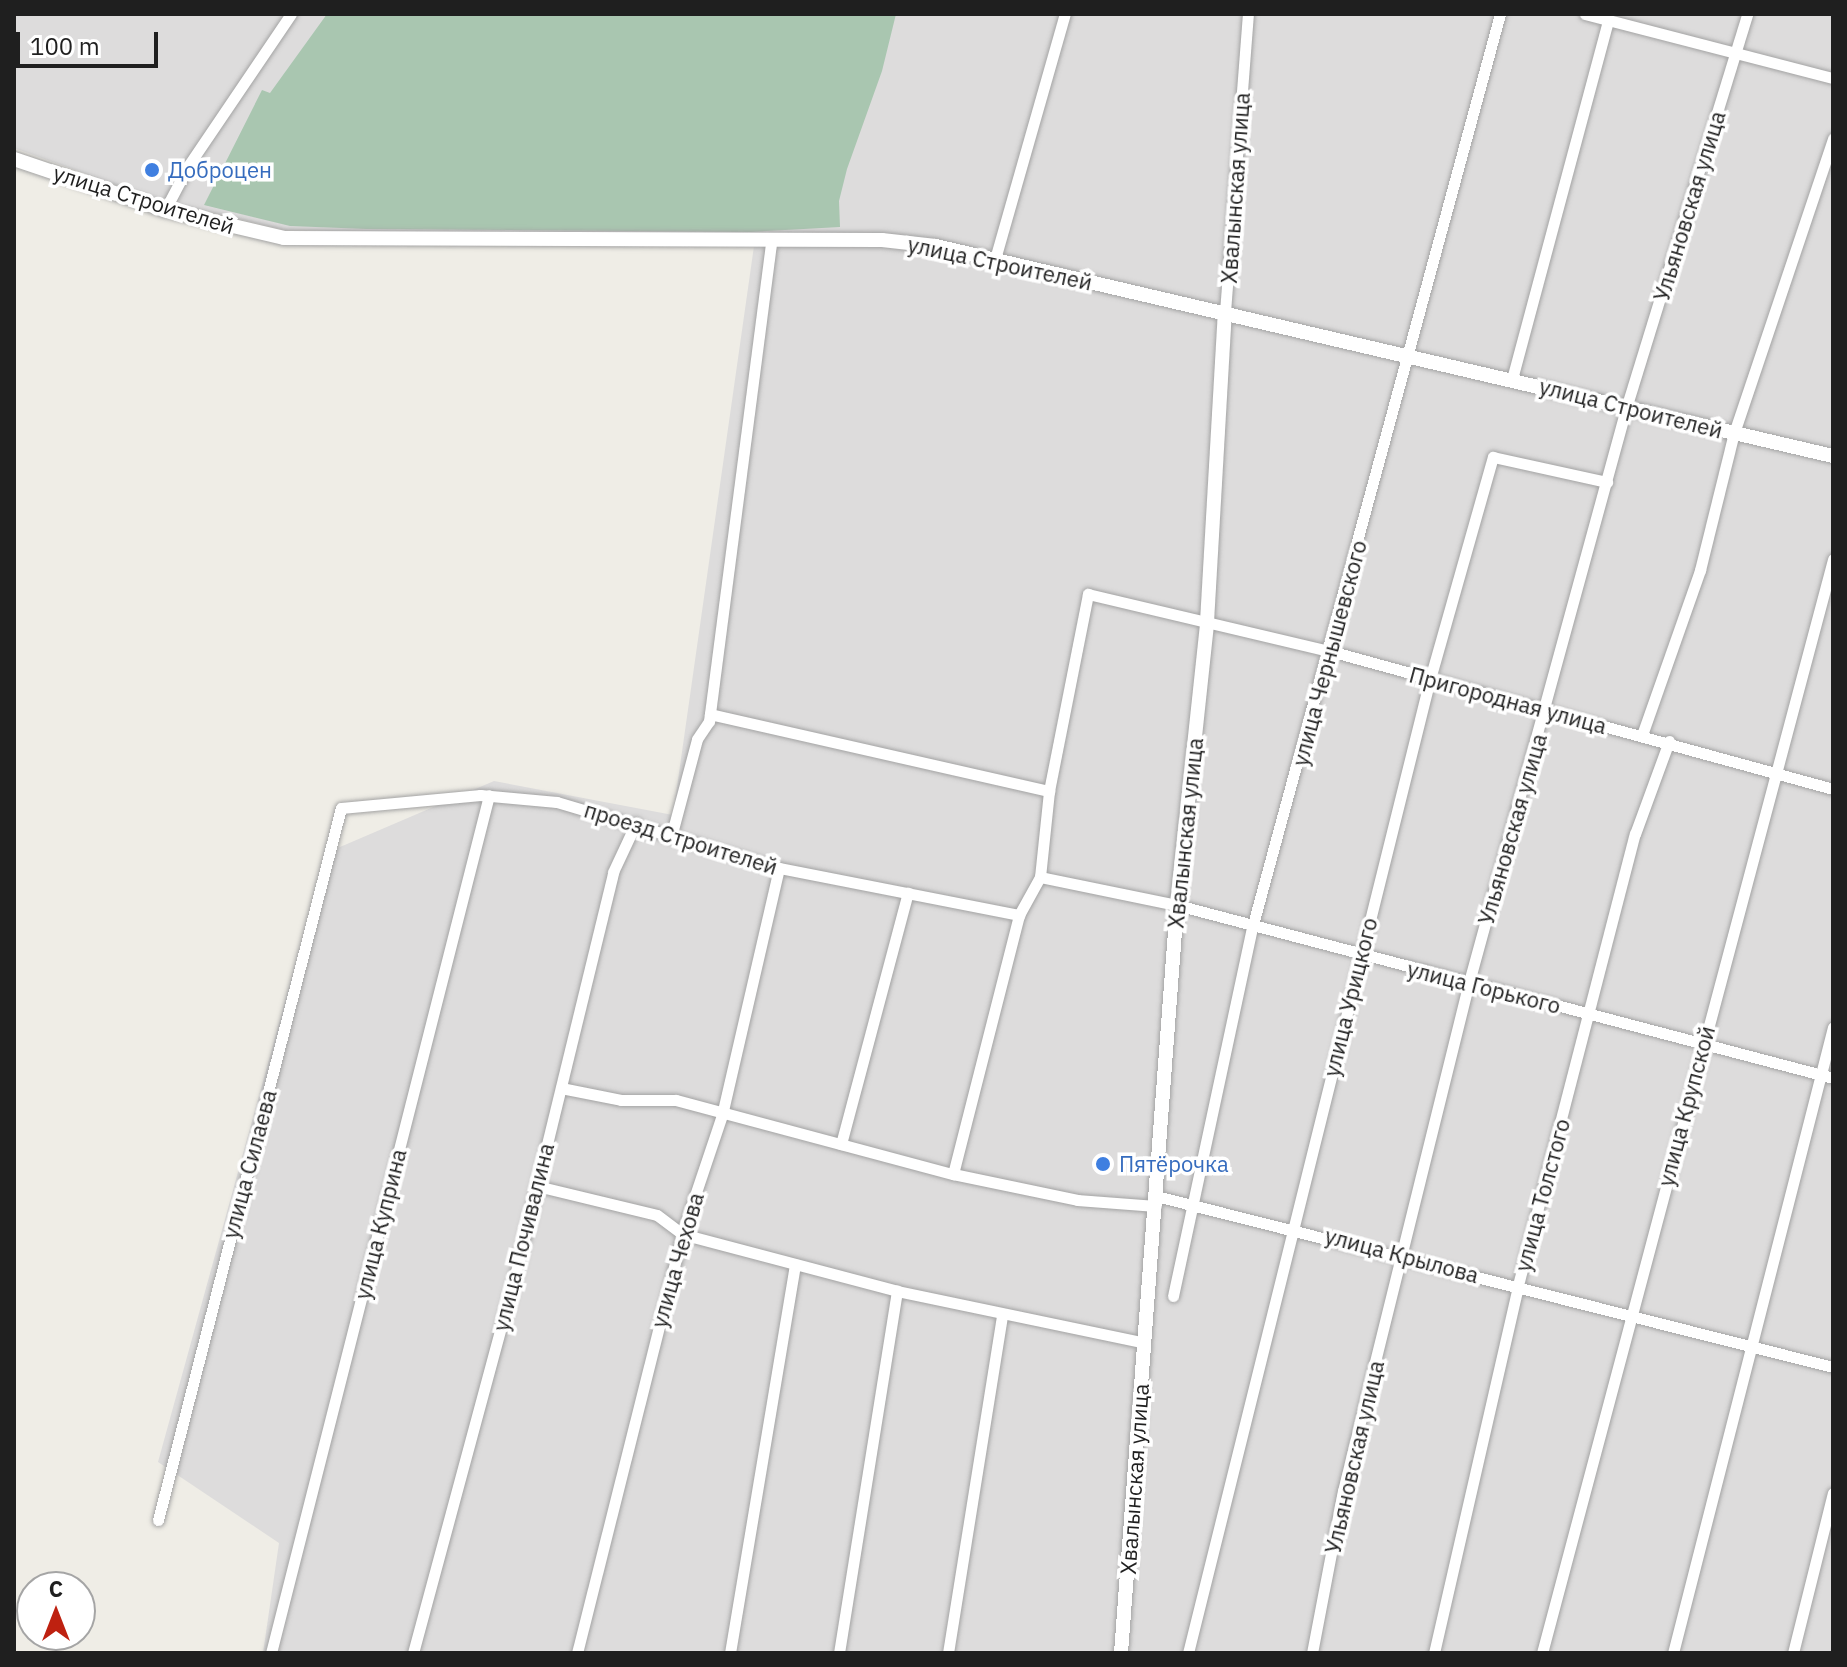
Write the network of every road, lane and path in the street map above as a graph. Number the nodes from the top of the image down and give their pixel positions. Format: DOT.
graph roads {
  1 [pos="291,14"];
  2 [pos="1065,14"];
  3 [pos="1248,14"];
  4 [pos="1500,14"];
  5 [pos="1585,14"];
  6 [pos="1747,14"];
  7 [pos="1608,20"];
  8 [pos="1737,50"];
  9 [pos="1833,78"];
  10 [pos="1833,138"];
  11 [pos="14,159"];
  12 [pos="165,210"];
  13 [pos="771,243"];
  14 [pos="995,259"];
  15 [pos="1225,312"];
  16 [pos="1411,354"];
  17 [pos="1512,379"];
  18 [pos="1627,405"];
  19 [pos="1734,433"];
  20 [pos="1833,456"];
  21 [pos="1607,482"];
  22 [pos="1833,559"];
  23 [pos="1207,622"];
  24 [pos="1330,651"];
  25 [pos="1430,679"];
  26 [pos="1545,711"];
  27 [pos="710,714"];
  28 [pos="1642,735"];
  29 [pos="1669,741"];
  30 [pos="1774,771"];
  31 [pos="1833,789"];
  32 [pos="1049,791"];
  33 [pos="489,795"];
  34 [pos="341,808"];
  35 [pos="636,823"];
  36 [pos="671,837"];
  37 [pos="779,868"];
  38 [pos="1040,877"];
  39 [pos="908,893"];
  40 [pos="1177,905"];
  41 [pos="1019,915"];
  42 [pos="1252,928"];
  43 [pos="1360,956"];
  44 [pos="1469,982"];
  45 [pos="1590,1014"];
  46 [pos="1833,1027"];
  47 [pos="1703,1043"];
  48 [pos="1827,1076"];
  49 [pos="561,1088"];
  50 [pos="722,1115"];
  51 [pos="841,1144"];
  52 [pos="953,1174"];
  53 [pos="537,1186"];
  54 [pos="1156,1201"];
  55 [pos="1189,1203"];
  56 [pos="1295,1227"];
  57 [pos="682,1234"];
  58 [pos="1403,1256"];
  59 [pos="795,1264"];
  60 [pos="1518,1285"];
  61 [pos="897,1291"];
  62 [pos="1173,1296"];
  63 [pos="1631,1316"];
  64 [pos="1002,1317"];
  65 [pos="1145,1343"];
  66 [pos="1750,1344"];
  67 [pos="1833,1367"];
  68 [pos="1833,1493"];
  69 [pos="158,1520"];
  70 [pos="271,1653"];
  71 [pos="413,1653"];
  72 [pos="577,1653"];
  73 [pos="730,1653"];
  74 [pos="839,1653"];
  75 [pos="948,1653"];
  76 [pos="1121,1653"];
  77 [pos="1188,1653"];
  78 [pos="1312,1653"];
  79 [pos="1434,1653"];
  80 [pos="1542,1653"];
  81 [pos="1673,1653"];
  82 [pos="1793,1653"];
  1 -- 12 [label="street"];
  2 -- 14 [label="street"];
  3 -- 15 [label="street, Хвалынская улица"];
  4 -- 16 [label="street, улица Чернышевского"];
  5 -- 7 [label="street"];
  6 -- 8 [label="street, Ульяновская улица"];
  7 -- 8 [label="street"];
  7 -- 17 [label="street"];
  8 -- 9 [label="street"];
  8 -- 18 [label="street, Ульяновская улица"];
  10 -- 19 [label="street"];
  11 -- 12 [label="street, улица Строителей"];
  12 -- 13 [label="street, улица Строителей"];
  13 -- 14 [label="street, улица Строителей"];
  13 -- 27 [label="street"];
  14 -- 15 [label="street, улица Строителей"];
  15 -- 16 [label="street, улица Строителей"];
  15 -- 23 [label="street, Хвалынская улица"];
  16 -- 17 [label="street, улица Строителей"];
  16 -- 24 [label="street, улица Чернышевского"];
  17 -- 18 [label="street, улица Строителей"];
  18 -- 19 [label="street, улица Строителей"];
  18 -- 21 [label="street, Ульяновская улица"];
  19 -- 20 [label="street, улица Строителей"];
  19 -- 28 [label="street"];
  21 -- 25 [label="street, улица Урицкого"];
  21 -- 26 [label="street, Ульяновская улица"];
  22 -- 30 [label="street, улица Крупской"];
  23 -- 24 [label="street, Пригородная улица"];
  23 -- 32 [label="street, Пригородная улица"];
  23 -- 40 [label="street, Хвалынская улица"];
  24 -- 25 [label="street, Пригородная улица"];
  24 -- 42 [label="street, улица Чернышевского"];
  25 -- 26 [label="street, Пригородная улица"];
  25 -- 43 [label="street, улица Урицкого"];
  26 -- 28 [label="street, Пригородная улица"];
  26 -- 44 [label="street, Ульяновская улица"];
  27 -- 32 [label="street"];
  27 -- 36 [label="street"];
  28 -- 29 [label="street, Пригородная улица"];
  29 -- 30 [label="street, Пригородная улица"];
  29 -- 45 [label="street, улица Толстого"];
  30 -- 31 [label="street, Пригородная улица"];
  30 -- 47 [label="street, улица Крупской"];
  32 -- 38 [label="street"];
  33 -- 34 [label="street, проезд Строителей"];
  33 -- 35 [label="street, проезд Строителей"];
  33 -- 70 [label="street, улица Куприна"];
  34 -- 69 [label="street, улица Силаева"];
  35 -- 36 [label="street, проезд Строителей"];
  35 -- 49 [label="street, улица Почивалина"];
  36 -- 37 [label="street, проезд Строителей"];
  37 -- 39 [label="street, проезд Строителей"];
  37 -- 50 [label="street, улица Чехова"];
  38 -- 40 [label="street, улица Горького"];
  38 -- 41 [label="street"];
  39 -- 41 [label="street, проезд Строителей"];
  39 -- 51 [label="street"];
  40 -- 42 [label="street, улица Горького"];
  40 -- 54 [label="street, Хвалынская улица"];
  41 -- 52 [label="street"];
  42 -- 43 [label="street, улица Горького"];
  42 -- 55 [label="street, улица Чернышевского"];
  43 -- 44 [label="street, улица Горького"];
  43 -- 56 [label="street, улица Урицкого"];
  44 -- 45 [label="street, улица Горького"];
  44 -- 58 [label="street, Ульяновская улица"];
  45 -- 47 [label="street, улица Горького"];
  45 -- 60 [label="street, улица Толстого"];
  46 -- 48 [label="street"];
  47 -- 48 [label="street, улица Горького"];
  47 -- 63 [label="street, улица Крупской"];
  48 -- 66 [label="street"];
  49 -- 50 [label="street, улица Крылова"];
  49 -- 53 [label="street, улица Почивалина"];
  50 -- 51 [label="street, улица Крылова"];
  50 -- 57 [label="street, улица Чехова"];
  51 -- 52 [label="street, улица Крылова"];
  52 -- 54 [label="street, улица Крылова"];
  53 -- 57 [label="street"];
  53 -- 71 [label="street, улица Почивалина"];
  54 -- 55 [label="street, улица Крылова"];
  54 -- 65 [label="street, Хвалынская улица"];
  55 -- 56 [label="street, улица Крылова"];
  55 -- 62 [label="street, улица Чернышевского"];
  56 -- 58 [label="street, улица Крылова"];
  56 -- 77 [label="street, улица Урицкого"];
  57 -- 59 [label="street"];
  57 -- 72 [label="street, улица Чехова"];
  58 -- 60 [label="street, улица Крылова"];
  58 -- 78 [label="street, Ульяновская улица"];
  59 -- 61 [label="street"];
  59 -- 73 [label="street"];
  60 -- 63 [label="street, улица Крылова"];
  60 -- 79 [label="street, улица Толстого"];
  61 -- 64 [label="street"];
  61 -- 74 [label="street"];
  63 -- 66 [label="street, улица Крылова"];
  63 -- 80 [label="street, улица Крупской"];
  64 -- 65 [label="street"];
  64 -- 75 [label="street"];
  65 -- 76 [label="street, Хвалынская улица"];
  66 -- 67 [label="street, улица Крылова"];
  66 -- 81 [label="street"];
  68 -- 82 [label="street"];
}
